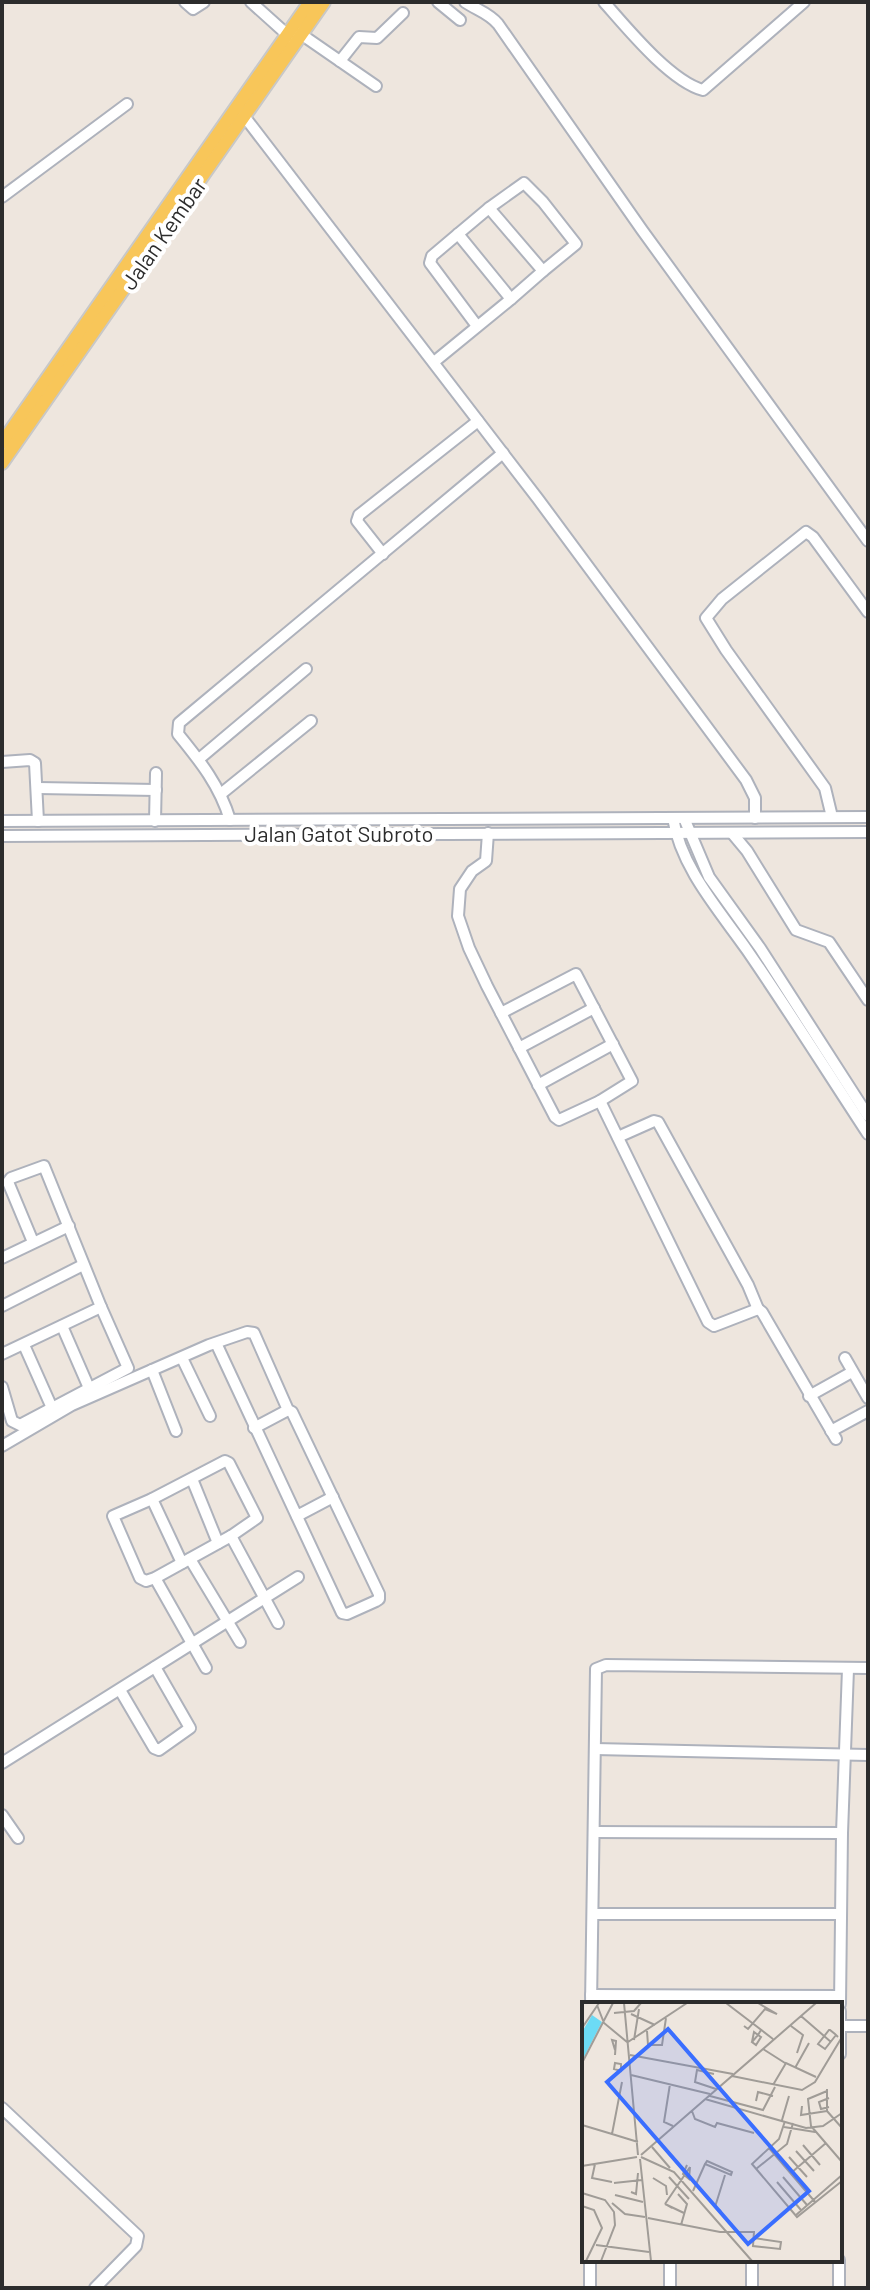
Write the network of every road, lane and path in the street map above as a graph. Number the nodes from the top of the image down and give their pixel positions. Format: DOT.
graph roads {
  1 [pos="185,2"];
  2 [pos="204,2"];
  3 [pos="251,2"];
  4 [pos="310,2"];
  5 [pos="324,2"];
  6 [pos="438,2"];
  7 [pos="465,2"];
  8 [pos="604,2"];
  9 [pos="804,2"];
  10 [pos="403,13"];
  11 [pos="460,20"];
  12 [pos="301,37"];
  13 [pos="340,61"];
  14 [pos="376,86"];
  15 [pos="127,104"];
  16 [pos="250,122"];
  17 [pos="2,197"];
  18 [pos="489,208"];
  19 [pos="458,234"];
  20 [pos="543,271"];
  21 [pos="511,299"];
  22 [pos="477,326"];
  23 [pos="434,362"];
  24 [pos="478,421"];
  25 [pos="2,443"];
  26 [pos="503,453"];
  27 [pos="2,463"];
  28 [pos="868,541"];
  29 [pos="383,554"];
  30 [pos="868,612"];
  31 [pos="306,669"];
  32 [pos="311,721"];
  33 [pos="199,759"];
  34 [pos="2,762"];
  35 [pos="156,773"];
  36 [pos="38,788"];
  37 [pos="156,790"];
  38 [pos="222,793"];
  39 [pos="832,817"];
  40 [pos="868,817"];
  41 [pos="678,818"];
  42 [pos="755,818"];
  43 [pos="230,820"];
  44 [pos="298,820"];
  45 [pos="319,820"];
  46 [pos="7,821"];
  47 [pos="38,821"];
  48 [pos="155,821"];
  49 [pos="868,832"];
  50 [pos="299,833"];
  51 [pos="320,833"];
  52 [pos="690,833"];
  53 [pos="732,833"];
  54 [pos="675,834"];
  55 [pos="488,835"];
  56 [pos="7,836"];
  57 [pos="868,1000"];
  58 [pos="594,1008"];
  59 [pos="501,1013"];
  60 [pos="613,1044"];
  61 [pos="519,1048"];
  62 [pos="538,1085"];
  63 [pos="600,1101"];
  64 [pos="868,1116"];
  65 [pos="868,1134"];
  66 [pos="618,1137"];
  67 [pos="69,1226"];
  68 [pos="33,1242"];
  69 [pos="2,1258"];
  70 [pos="83,1265"];
  71 [pos="2,1306"];
  72 [pos="101,1307"];
  73 [pos="758,1309"];
  74 [pos="62,1326"];
  75 [pos="216,1343"];
  76 [pos="24,1345"];
  77 [pos="2,1354"];
  78 [pos="182,1358"];
  79 [pos="845,1358"];
  80 [pos="152,1370"];
  81 [pos="852,1372"];
  82 [pos="2,1387"];
  83 [pos="89,1388"];
  84 [pos="809,1396"];
  85 [pos="868,1398"];
  86 [pos="52,1408"];
  87 [pos="288,1410"];
  88 [pos="868,1411"];
  89 [pos="210,1416"];
  90 [pos="254,1428"];
  91 [pos="176,1431"];
  92 [pos="2,1446"];
  93 [pos="192,1479"];
  94 [pos="333,1497"];
  95 [pos="152,1499"];
  96 [pos="297,1516"];
  97 [pos="231,1536"];
  98 [pos="218,1543"];
  99 [pos="186,1561"];
  100 [pos="298,1577"];
  101 [pos="155,1578"];
  102 [pos="263,1598"];
  103 [pos="228,1621"];
  104 [pos="278,1623"];
  105 [pos="240,1642"];
  106 [pos="191,1644"];
  107 [pos="155,1667"];
  108 [pos="206,1668"];
  109 [pos="868,1668"];
  110 [pos="848,1669"];
  111 [pos="120,1690"];
  112 [pos="595,1749"];
  113 [pos="845,1755"];
  114 [pos="868,1755"];
  115 [pos="2,1763"];
  116 [pos="2,1815"];
  117 [pos="594,1832"];
  118 [pos="842,1833"];
  119 [pos="18,1838"];
  120 [pos="593,1914"];
  121 [pos="840,1914"];
  122 [pos="591,1999"];
  123 [pos="673,2000"];
  124 [pos="753,2000"];
  125 [pos="839,2000"];
  126 [pos="842,2026"];
  127 [pos="868,2026"];
  128 [pos="2,2108"];
  129 [pos="590,2262"];
  130 [pos="670,2262"];
  131 [pos="752,2262"];
  132 [pos="839,2262"];
  133 [pos="99,2287"];
  134 [pos="590,2288"];
  135 [pos="670,2288"];
  136 [pos="752,2288"];
  137 [pos="839,2288"];
  1 -- 2 [label="street"];
  3 -- 12 [label="street"];
  4 -- 12 [label="main road, Jalan Kembar"];
  5 -- 12 [label="main road, Jalan Kembar"];
  6 -- 11 [label="street"];
  7 -- 28 [label="street"];
  8 -- 9 [label="street"];
  10 -- 13 [label="street"];
  12 -- 13 [label="street"];
  12 -- 16 [label="main road, Jalan Kembar"];
  12 -- 25 [label="main road, Jalan Kembar"];
  13 -- 14 [label="street"];
  15 -- 17 [label="street"];
  16 -- 23 [label="street"];
  16 -- 27 [label="main road, Jalan Kembar"];
  18 -- 19 [label="street"];
  18 -- 20 [label="street"];
  18 -- 20 [label="street"];
  19 -- 21 [label="street"];
  19 -- 22 [label="street"];
  20 -- 21 [label="street"];
  21 -- 22 [label="street"];
  22 -- 23 [label="street"];
  23 -- 24 [label="street"];
  24 -- 26 [label="street"];
  24 -- 29 [label="street"];
  26 -- 29 [label="street"];
  26 -- 42 [label="street"];
  29 -- 33 [label="street"];
  30 -- 39 [label="street"];
  31 -- 33 [label="street"];
  32 -- 38 [label="street"];
  33 -- 38 [label="street"];
  34 -- 36 [label="street"];
  35 -- 37 [label="street"];
  36 -- 37 [label="street"];
  36 -- 47 [label="street"];
  37 -- 48 [label="street"];
  38 -- 43 [label="street"];
  39 -- 40 [label="street, Jalan Gatot Subroto"];
  39 -- 42 [label="street, Jalan Gatot Subroto"];
  41 -- 42 [label="street, Jalan Gatot Subroto"];
  41 -- 45 [label="street, Jalan Gatot Subroto"];
  41 -- 52 [label="street"];
  41 -- 54 [label="street"];
  43 -- 44 [label="street, Jalan Gatot Subroto"];
  43 -- 48 [label="street, Jalan Gatot Subroto"];
  44 -- 45 [label="street, Jalan Gatot Subroto"];
  44 -- 50 [label="street"];
  45 -- 51 [label="street"];
  46 -- 47 [label="street, Jalan Gatot Subroto"];
  46 -- 56 [label="street"];
  47 -- 48 [label="street, Jalan Gatot Subroto"];
  49 -- 53 [label="street, Jalan Gatot Subroto"];
  50 -- 51 [label="street, Jalan Gatot Subroto"];
  50 -- 56 [label="street, Jalan Gatot Subroto"];
  51 -- 55 [label="street, Jalan Gatot Subroto"];
  52 -- 53 [label="street, Jalan Gatot Subroto"];
  52 -- 54 [label="street, Jalan Gatot Subroto"];
  52 -- 64 [label="street"];
  53 -- 57 [label="street"];
  54 -- 55 [label="street, Jalan Gatot Subroto"];
  54 -- 65 [label="street"];
  55 -- 59 [label="street"];
  58 -- 59 [label="street"];
  58 -- 60 [label="street"];
  58 -- 61 [label="street"];
  59 -- 61 [label="street"];
  60 -- 62 [label="street"];
  60 -- 63 [label="street"];
  61 -- 62 [label="street"];
  62 -- 63 [label="street"];
  63 -- 66 [label="street"];
  66 -- 73 [label="street"];
  66 -- 73 [label="street"];
  67 -- 68 [label="street"];
  67 -- 68 [label="street"];
  67 -- 70 [label="street"];
  68 -- 69 [label="street"];
  70 -- 71 [label="street"];
  70 -- 72 [label="street"];
  72 -- 74 [label="street"];
  72 -- 83 [label="street"];
  73 -- 84 [label="street"];
  74 -- 76 [label="street"];
  74 -- 83 [label="street"];
  75 -- 78 [label="street"];
  75 -- 87 [label="street"];
  75 -- 90 [label="street"];
  76 -- 77 [label="street"];
  76 -- 86 [label="street"];
  78 -- 80 [label="street"];
  78 -- 89 [label="street"];
  79 -- 81 [label="street"];
  80 -- 91 [label="street"];
  80 -- 92 [label="street"];
  81 -- 84 [label="street"];
  81 -- 85 [label="street"];
  82 -- 86 [label="street"];
  83 -- 86 [label="street"];
  84 -- 88 [label="street"];
  87 -- 90 [label="street"];
  87 -- 94 [label="street"];
  90 -- 96 [label="street"];
  93 -- 95 [label="street"];
  93 -- 97 [label="street"];
  93 -- 98 [label="street"];
  94 -- 96 [label="street"];
  94 -- 96 [label="street"];
  95 -- 99 [label="street"];
  95 -- 101 [label="street"];
  97 -- 98 [label="street"];
  97 -- 102 [label="street"];
  98 -- 99 [label="street"];
  99 -- 101 [label="street"];
  99 -- 103 [label="street"];
  100 -- 102 [label="street"];
  101 -- 106 [label="street"];
  102 -- 103 [label="street"];
  102 -- 104 [label="street"];
  103 -- 105 [label="street"];
  103 -- 106 [label="street"];
  106 -- 107 [label="street"];
  106 -- 108 [label="street"];
  107 -- 111 [label="street"];
  107 -- 111 [label="street"];
  109 -- 110 [label="street"];
  110 -- 112 [label="street"];
  110 -- 113 [label="street"];
  111 -- 115 [label="street"];
  112 -- 113 [label="street"];
  112 -- 117 [label="street"];
  113 -- 114 [label="street"];
  113 -- 118 [label="street"];
  116 -- 119 [label="street"];
  117 -- 118 [label="street"];
  117 -- 120 [label="street"];
  118 -- 121 [label="street"];
  120 -- 121 [label="street"];
  120 -- 122 [label="street"];
  121 -- 125 [label="street"];
  122 -- 123 [label="street"];
  123 -- 124 [label="street"];
  124 -- 125 [label="street"];
  126 -- 127 [label="street"];
  128 -- 133 [label="street"];
  129 -- 134 [label="street"];
  130 -- 135 [label="street"];
  131 -- 136 [label="street"];
  132 -- 137 [label="street"];
}
